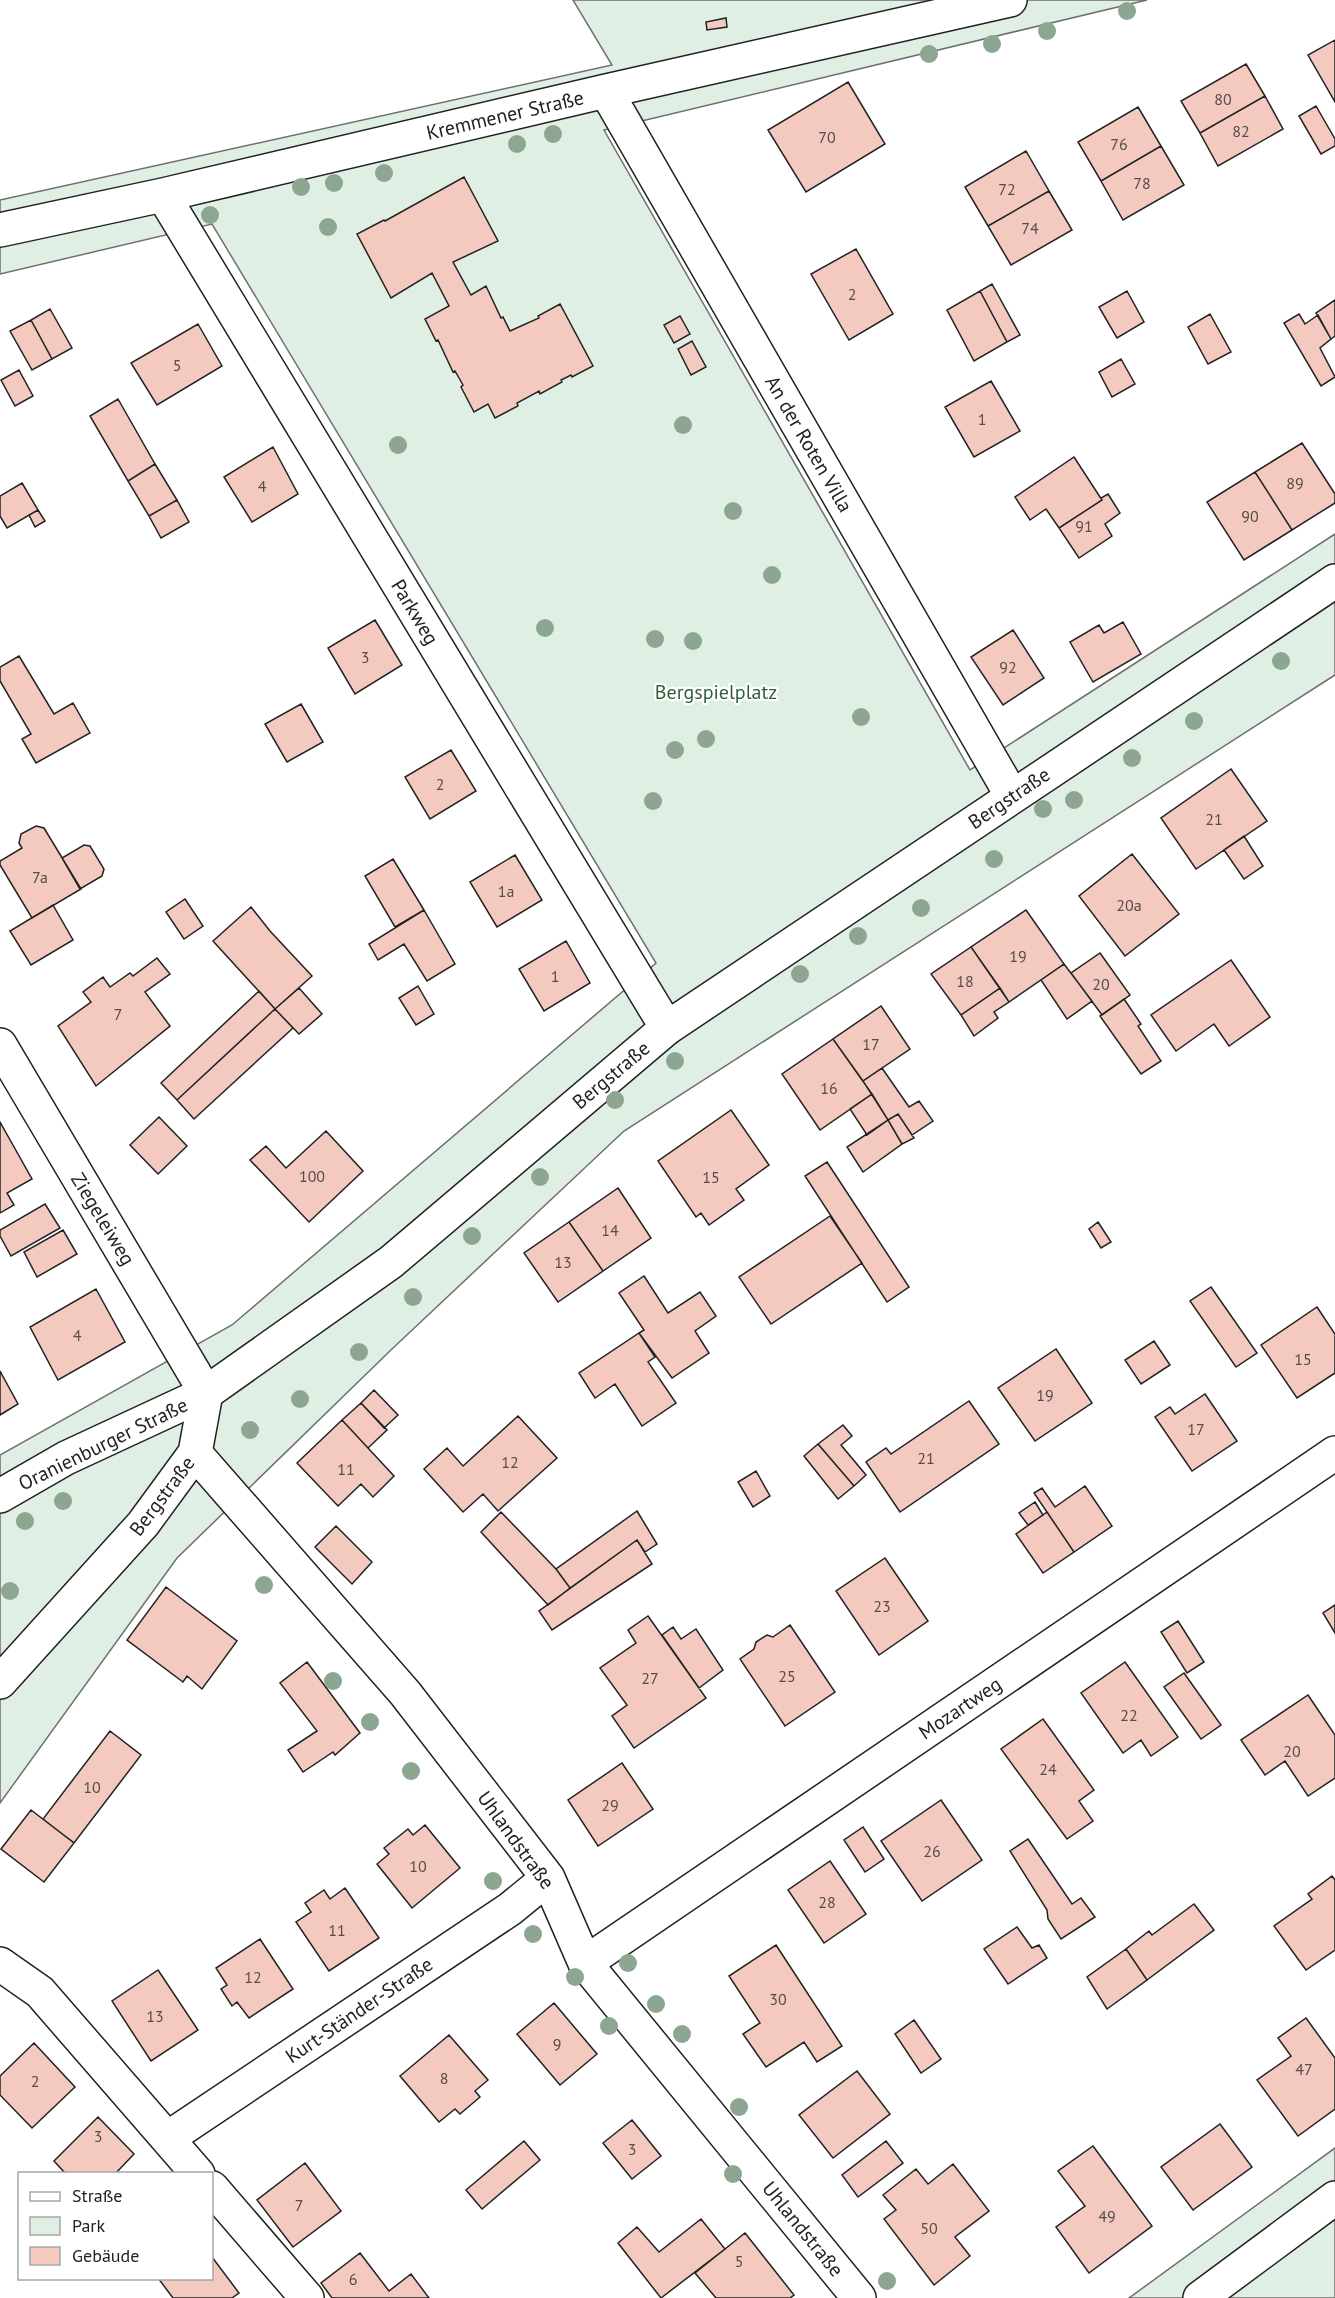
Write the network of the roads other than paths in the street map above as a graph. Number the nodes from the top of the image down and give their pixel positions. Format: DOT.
graph roads {
  1 [pos="1010,0"];
  2 [pos="606,91"];
  3 [pos="163,195"];
  4 [pos="0,230"];
  5 [pos="1335,581"];
  6 [pos="1012,796"];
  7 [pos="666,1028"];
  8 [pos="0,1045"];
  9 [pos="206,1393"];
  10 [pos="195,1453"];
  11 [pos="1335,1453"];
  12 [pos="0,1496"];
  13 [pos="0,1682"];
  14 [pos="548,1878"];
  15 [pos="585,1963"];
  16 [pos="0,1964"];
  17 [pos="168,2139"];
  18 [pos="196,2172"];
  19 [pos="213,2189"];
  20 [pos="1335,2198"];
  21 [pos="307,2298"];
  22 [pos="859,2298"];
  23 [pos="1200,2298"];
  1 -- 2 [label="street, Kremmener Straße"];
  2 -- 3 [label="street, Kremmener Straße"];
  2 -- 6 [label="street, An der Roten Villa"];
  3 -- 4 [label="street, Kremmener Straße"];
  3 -- 7 [label="street, Parkweg"];
  5 -- 6 [label="street, Bergstraße"];
  6 -- 7 [label="street, Bergstraße"];
  7 -- 9 [label="street, Bergstraße"];
  8 -- 9 [label="street, Ziegeleiweg"];
  9 -- 10 [label="street, Bergstraße"];
  9 -- 12 [label="street, Oranienburger Straße"];
  10 -- 13 [label="street, Bergstraße"];
  10 -- 14 [label="street, Uhlandstraße"];
  11 -- 15 [label="street, Mozartweg"];
  14 -- 15 [label="street, Uhlandstraße"];
  14 -- 17 [label="street, Kurt-Ständer-Straße"];
  15 -- 22 [label="street, Uhlandstraße"];
  16 -- 17 [label="street"];
  17 -- 18 [label="street"];
  19 -- 21 [label="street"];
  20 -- 23 [label="street"];
}
